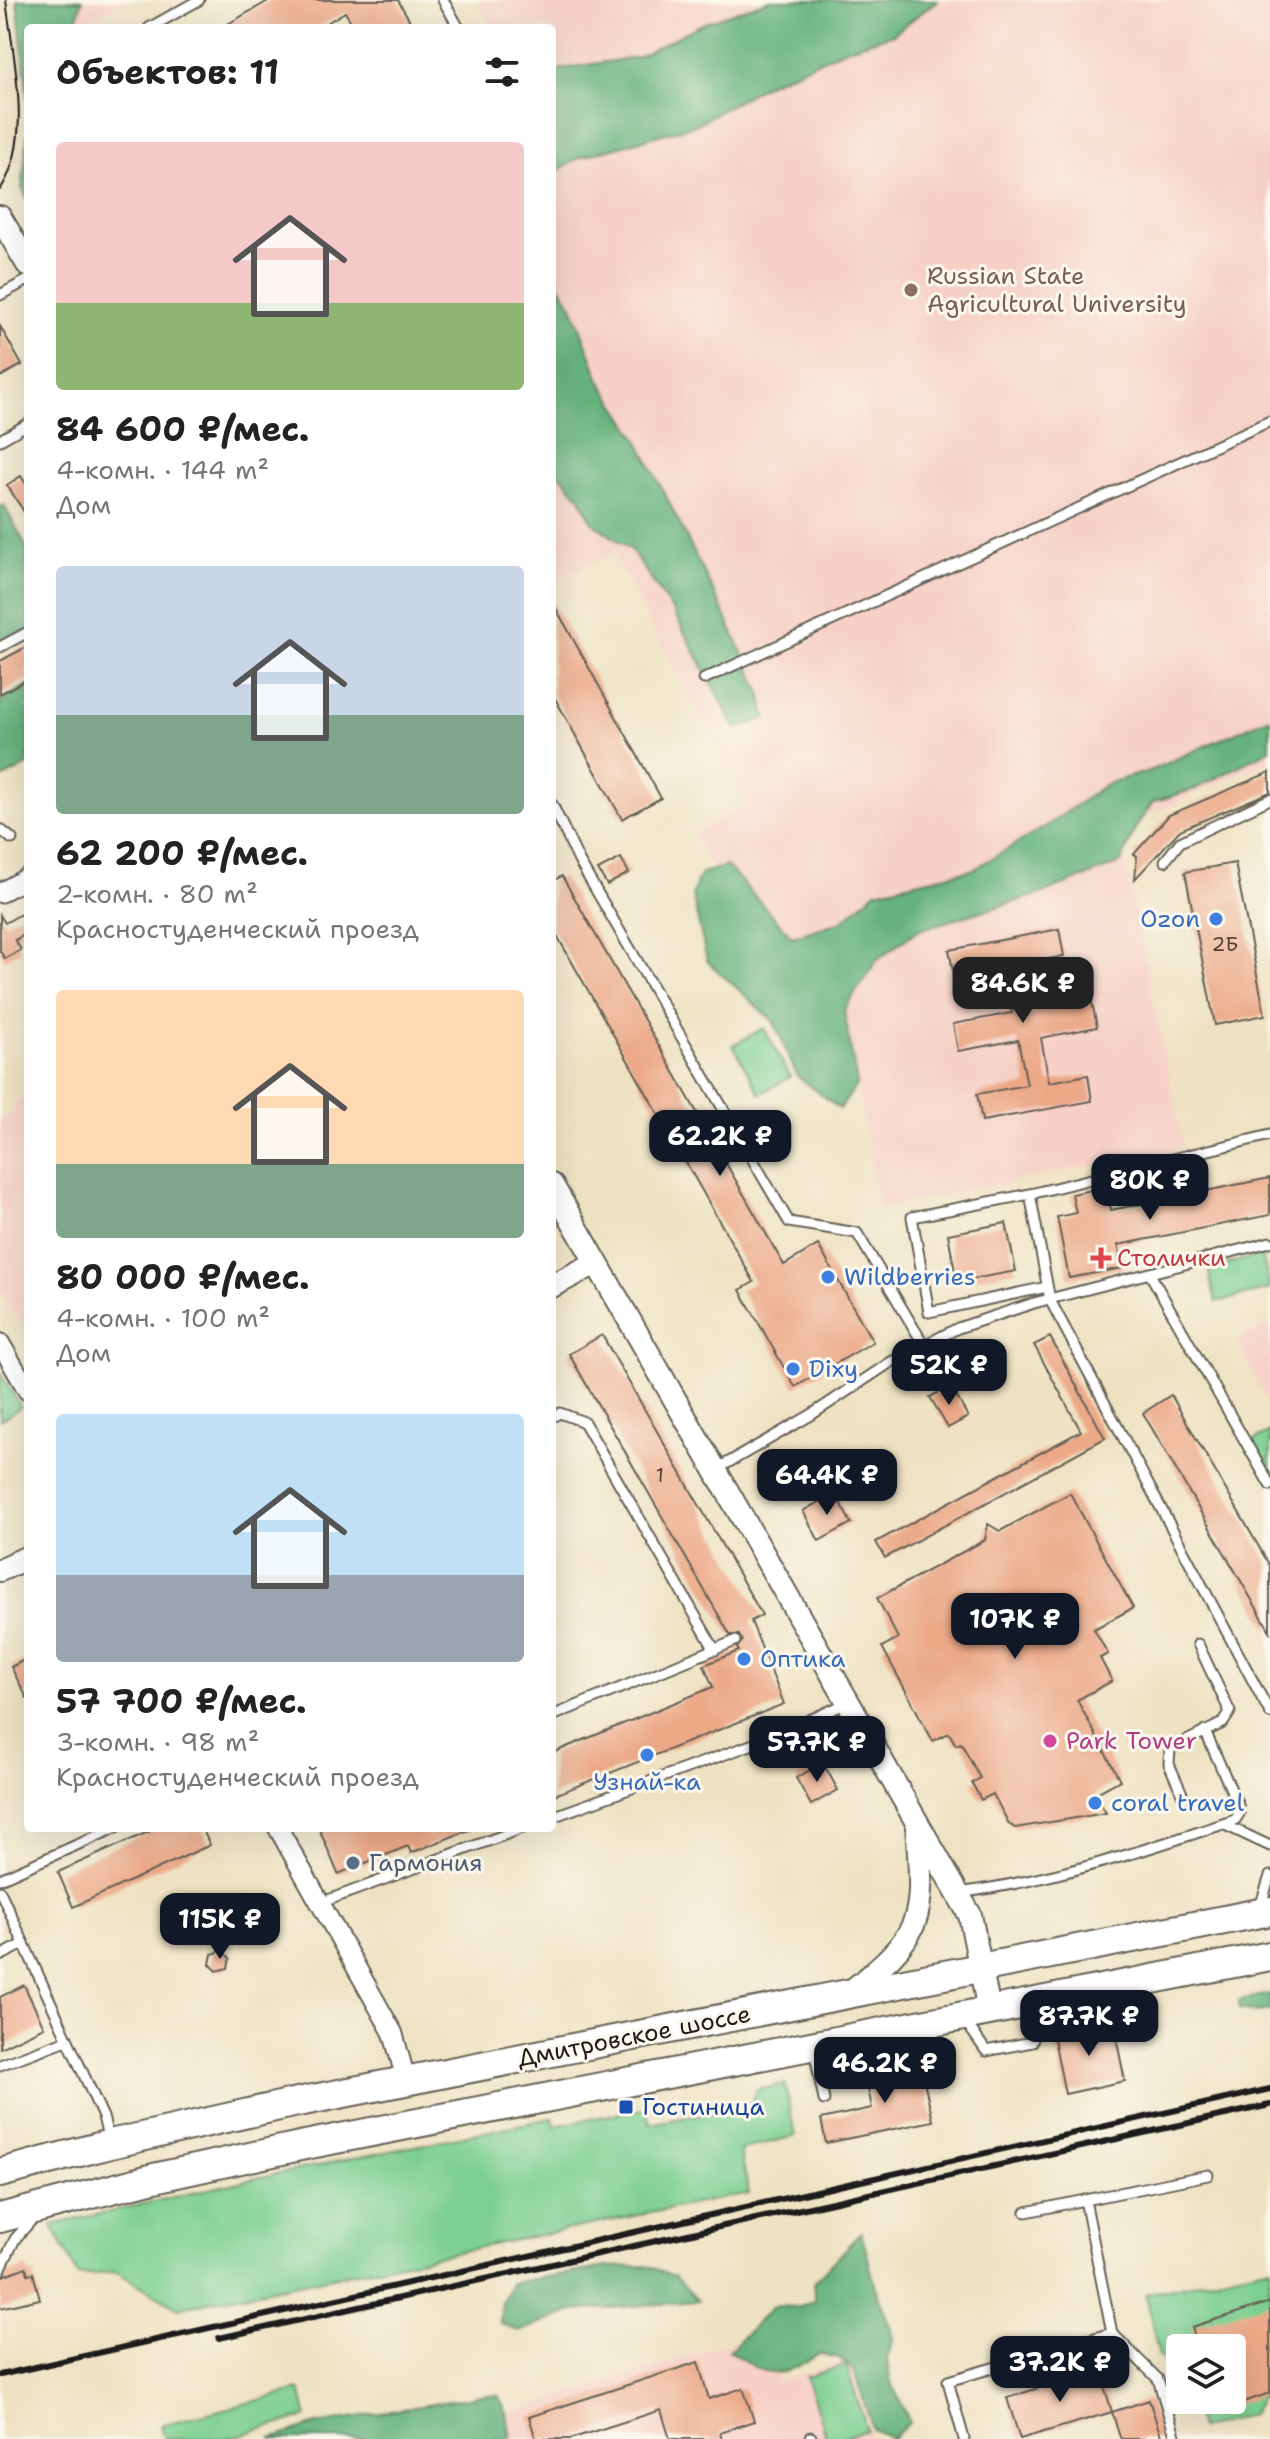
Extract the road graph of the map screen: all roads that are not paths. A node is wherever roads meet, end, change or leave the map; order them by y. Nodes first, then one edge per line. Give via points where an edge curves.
1 (199, 0) edge
2 (443, 0) edge
3 (156, 24) edge
4 (457, 24) edge
5 (0, 217) edge
6 (24, 258) edge
7 (24, 282) edge
8 (0, 295) edge
9 (1270, 421) edge
10 (24, 426) edge
11 (0, 440) edge
12 (24, 634) edge
13 (0, 647) edge
14 (704, 679) dead end
15 (1270, 799) edge
16 (556, 812) edge
17 (0, 829) edge
18 (12, 839) dead end
19 (1165, 861) dead end
20 (24, 879) edge
21 (0, 893) edge
22 (1270, 1135) edge
23 (1119, 1159) dead end
24 (1122, 1173) junction
25 (556, 1192) edge
26 (1030, 1194) junction
27 (1270, 1242) edge
28 (596, 1263) junction
29 (1150, 1274) junction
30 (556, 1284) edge
31 (1047, 1287) junction
32 (1050, 1300) junction
33 (0, 1343) edge
34 (924, 1345) junction
35 (24, 1378) edge
36 (556, 1415) edge
37 (714, 1471) junction
38 (1270, 1485) edge
39 (24, 1559) edge
40 (0, 1570) edge
41 (735, 1641) dead end
42 (1198, 1644) dead end
43 (715, 1650) junction
44 (848, 1702) junction
45 (1270, 1713) edge
46 (556, 1714) edge
47 (1205, 1731) junction
48 (1184, 1798) dead end
49 (556, 1816) edge
50 (917, 1822) junction
51 (1223, 1824) junction
52 (106, 1832) edge
53 (280, 1832) edge
54 (512, 1832) edge
55 (1270, 1846) edge
56 (1270, 1876) edge
57 (0, 1879) edge
58 (0, 1891) edge
59 (958, 1893) junction
60 (320, 1903) junction
61 (1264, 1912) edge
62 (24, 1944) junction
63 (0, 1956) edge
64 (1270, 1956) edge
65 (980, 1966) junction
66 (847, 1995) junction
67 (1045, 1999) junction
68 (976, 2013) junction
69 (67, 2040) junction
70 (813, 2046) junction
71 (0, 2065) edge
72 (406, 2080) junction
73 (824, 2100) dead end
74 (110, 2144) junction
75 (0, 2173) edge
76 (1208, 2175) dead end
77 (1085, 2200) junction
78 (45, 2204) junction
79 (1026, 2212) dead end
80 (0, 2218) edge
81 (0, 2270) edge
82 (1112, 2333) junction
83 (964, 2439) edge
84 (1176, 2439) edge

1 - 3 lane
2 - 4 lane
5 - 6 street
7 - 8 lane
9 - 14 lane
10 - 11 lane
12 - 13 lane
15 - 19 lane via 1180,842
16 - 34 lane via 579,861 789,1222 857,1233
17 - 18 lane
20 - 21 street
22 - 24 lane
23 - 24 lane
24 - 26 lane
25 - 28 street
26 - 31 lane
26 - 31 lane via 912,1217 929,1312
27 - 29 lane
28 - 30 street
28 - 37 street
29 - 32 lane
29 - 38 lane
31 - 32 lane
32 - 34 lane via 980,1320
32 - 45 lane
33 - 35 street
34 - 37 lane
36 - 43 lane via 584,1422
37 - 44 street
39 - 40 street
41 - 43 lane
42 - 47 lane via 1230,1712 1227,1720
43 - 46 lane
44 - 49 lane via 770,1738
44 - 50 street
47 - 48 lane via 1173,1746 1168,1754
47 - 51 lane via 1240,1810 1235,1820
50 - 59 street
50 - 66 street via 921,1905 915,1927 893,1957
51 - 55 lane
51 - 59 lane via 1098,1863
52 - 57 lane
53 - 60 street
54 - 60 lane
56 - 61 lane
58 - 62 lane
59 - 65 street via 970,1915
60 - 72 street via 393,2033
61 - 65 main road, Дмитровское шоссе
62 - 63 lane
62 - 69 lane
64 - 67 main road, Дмитровское шоссе
65 - 66 main road, Дмитровское шоссе
65 - 68 street
66 - 72 main road, Дмитровское шоссе
67 - 68 main road, Дмитровское шоссе
67 - 68 lane via 1032,2042 986,2051
68 - 70 main road, Дмитровское шоссе
69 - 71 lane
69 - 74 lane
70 - 73 lane
70 - 78 main road, Дмитровское шоссе via 300,2146
72 - 74 main road, Дмитровское шоссе
74 - 75 main road, Дмитровское шоссе
76 - 77 lane
77 - 79 lane
77 - 82 lane
78 - 80 main road, Дмитровское шоссе
78 - 81 lane via 15,2239
82 - 83 lane via 948,2381
82 - 84 lane via 1158,2379

